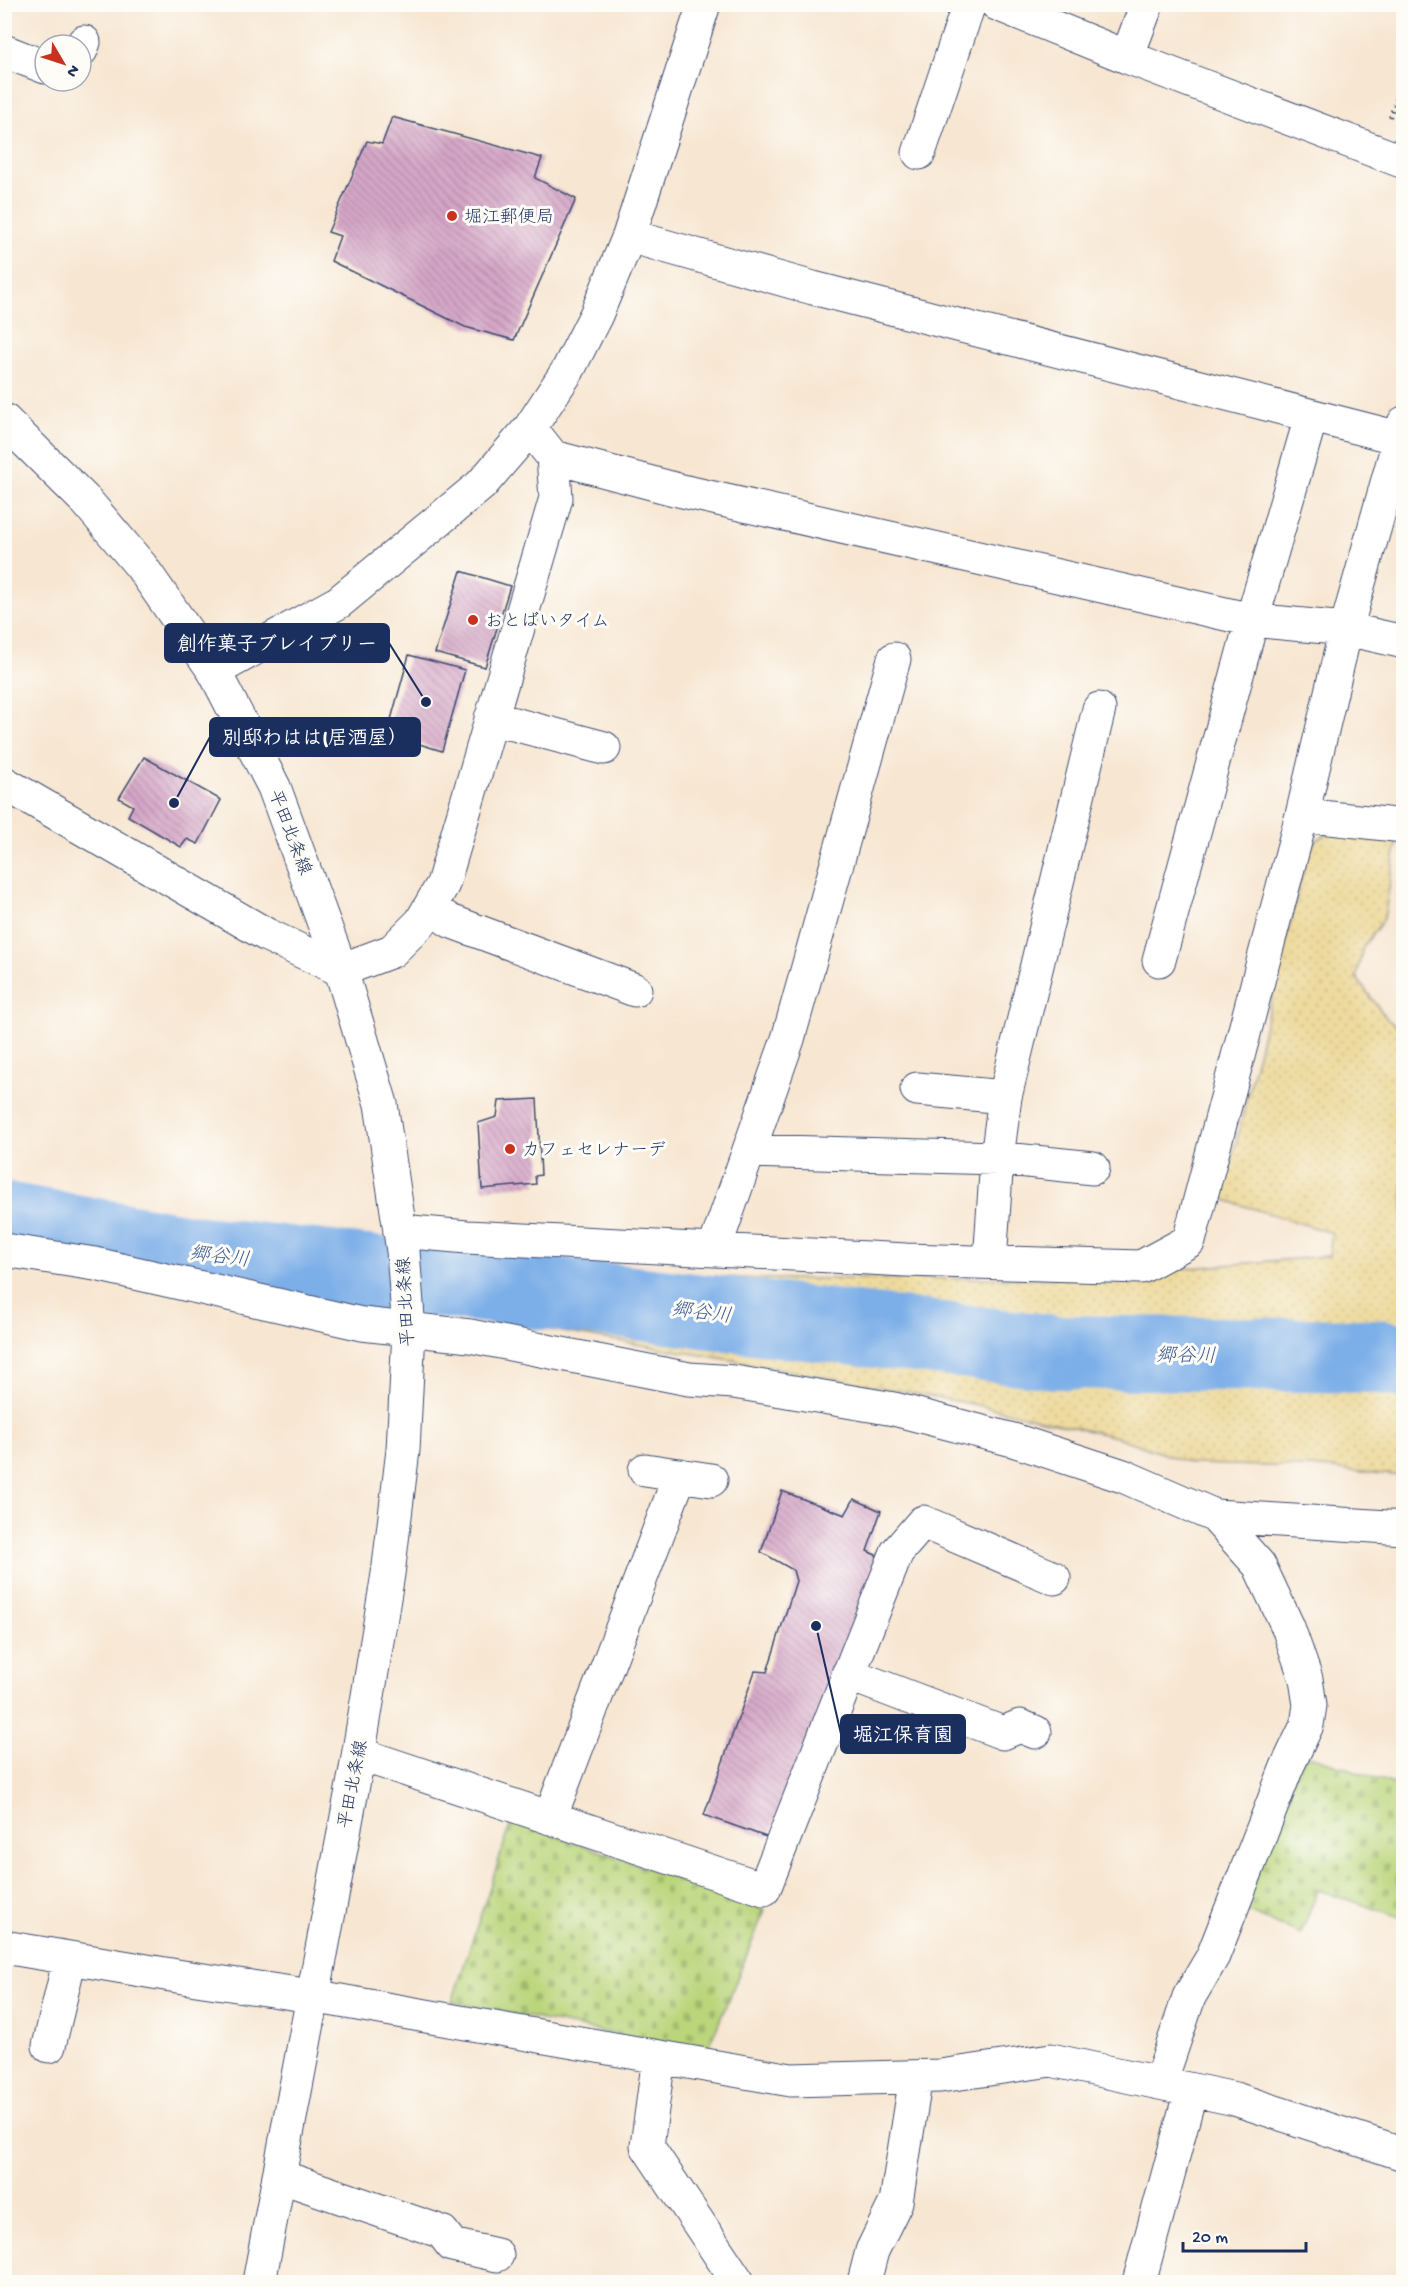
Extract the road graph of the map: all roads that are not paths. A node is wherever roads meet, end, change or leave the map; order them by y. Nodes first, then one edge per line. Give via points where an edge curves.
1 (704, 4) edge
2 (969, 4) edge
3 (998, 4) edge
4 (1147, 4) edge
5 (4, 51) edge
6 (1127, 57) junction
7 (33, 62) edge
8 (919, 153) dead end
9 (1404, 162) edge
10 (629, 236) junction
11 (1311, 417) junction
12 (4, 420) edge
13 (530, 428) junction
14 (1401, 430) edge
15 (553, 457) junction
16 (1252, 620) junction
17 (1346, 629) junction
18 (1404, 642) edge
19 (894, 659) dead end
20 (214, 671) junction
21 (1099, 709) dead end
22 (491, 718) junction
23 (604, 748) dead end
24 (4, 783) edge
25 (1302, 815) junction
26 (1404, 826) edge
27 (430, 907) junction
28 (1159, 960) dead end
29 (341, 970) junction
30 (635, 990) dead end
31 (917, 1089) dead end
32 (1005, 1097) junction
33 (749, 1151) junction
34 (997, 1158) junction
35 (1093, 1168) dead end
36 (401, 1241) junction
37 (4, 1250) edge
38 (714, 1250) junction
39 (990, 1262) junction
40 (408, 1325) junction
41 (645, 1470) dead end
42 (1215, 1516) junction
43 (1404, 1528) edge
44 (1054, 1578) dead end
45 (848, 1674) junction
46 (1035, 1732) dead end
47 (358, 1754) junction
48 (550, 1818) junction
49 (4, 1947) edge
50 (70, 1958) junction
51 (312, 1996) junction
52 (49, 2046) dead end
53 (658, 2057) junction
54 (916, 2076) junction
55 (1175, 2086) junction
56 (1404, 2154) edge
57 (279, 2176) junction
58 (496, 2255) dead end
59 (259, 2283) edge
60 (738, 2283) edge
61 (864, 2283) edge
62 (1139, 2283) edge

1 - 10 street
2 - 8 street
3 - 6 street
4 - 6 street
5 - 7 street
6 - 9 street
10 - 11 street via 813,288
10 - 13 street via 568,370
11 - 14 street
11 - 16 street
12 - 20 street, 平田北条線 via 87,502 141,566
13 - 15 street
13 - 20 street via 481,485 339,602
14 - 17 street
15 - 16 street via 689,492
15 - 22 street via 556,498
16 - 17 street
16 - 28 street
17 - 18 street
17 - 25 street
19 - 33 street via 788,1039
20 - 29 street, 平田北条線 via 274,787
21 - 32 street
22 - 23 street
22 - 27 street via 443,884
24 - 29 street via 267,935
25 - 26 street
25 - 39 street via 1189,1241 1141,1267
27 - 29 street via 392,951
27 - 30 street via 450,921
29 - 36 street, 平田北条線 via 381,1104
31 - 32 street
32 - 34 street
33 - 34 street
33 - 38 street
34 - 35 street
34 - 39 street
36 - 38 street via 467,1237
36 - 40 street, 平田北条線
37 - 40 street via 95,1264 362,1324
38 - 39 street
40 - 42 street via 689,1379 734,1382 894,1409 1013,1440 1123,1476
40 - 47 street, 平田北条線 via 403,1450 388,1574
41 - 48 street via 695,1478
42 - 43 street
42 - 55 street via 1259,1565 1288,1627 1306,1679 1310,1705 1307,1725 1214,1956 1189,1997
44 - 45 street via 923,1522 897,1552
45 - 46 street via 1003,1733 1020,1726
45 - 48 street via 764,1889
47 - 48 street
47 - 51 street, 平田北条線
49 - 50 street
50 - 51 street
50 - 52 street
51 - 53 street
51 - 57 street, 平田北条線
53 - 54 street via 791,2080
53 - 60 street via 647,2146
54 - 55 street via 1051,2060
54 - 61 street via 896,2202 872,2251
55 - 56 street via 1235,2099
55 - 62 street
57 - 58 street via 442,2232 453,2245
57 - 59 street, 平田北条線

